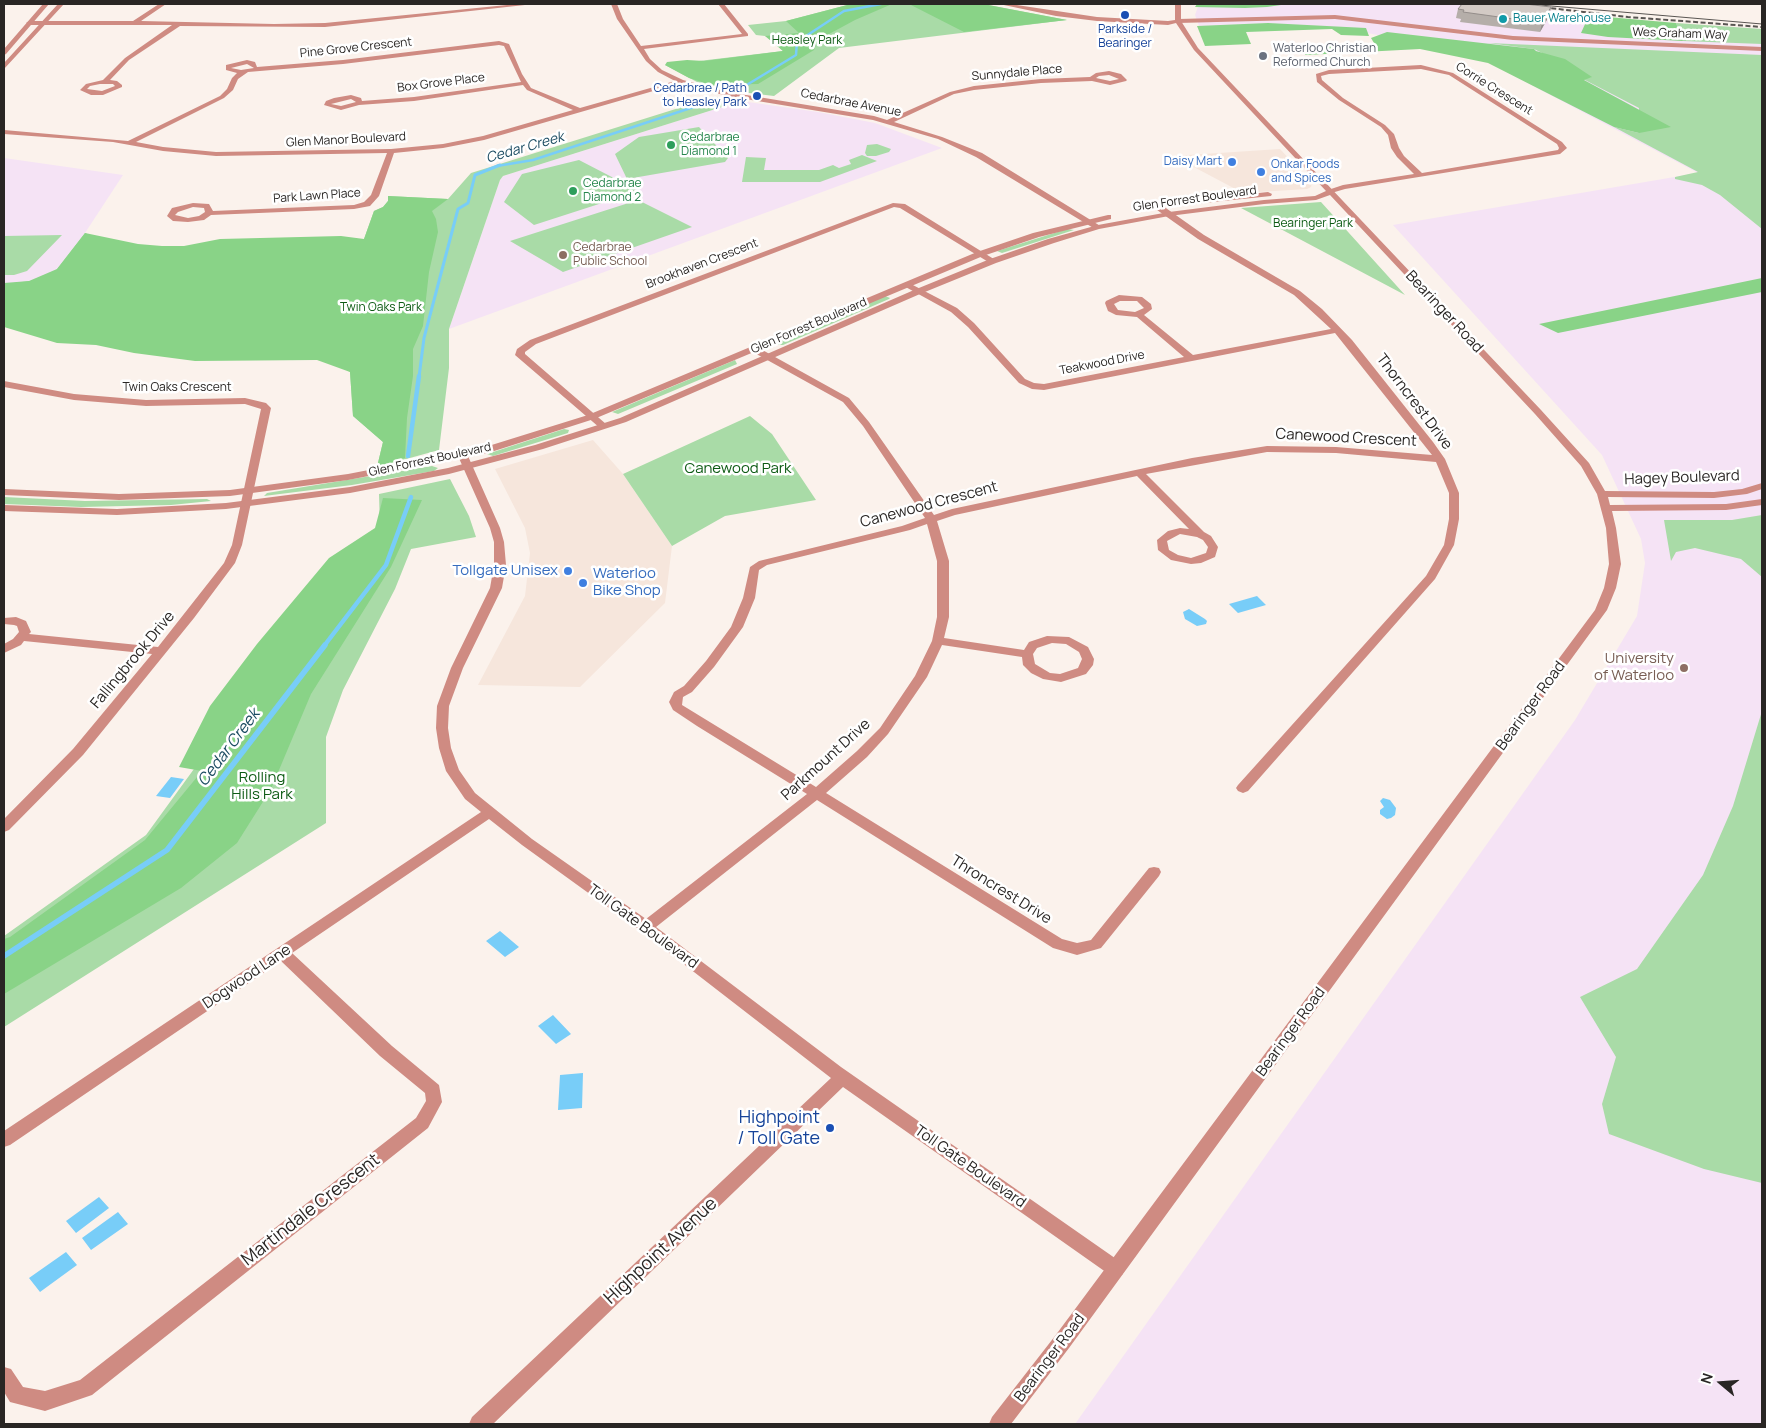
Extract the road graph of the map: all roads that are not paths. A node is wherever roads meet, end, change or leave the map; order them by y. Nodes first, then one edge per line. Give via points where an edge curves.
1 (46, 4) edge
2 (62, 4) edge
3 (163, 4) edge
4 (531, 4) edge
5 (614, 4) edge
6 (721, 4) edge
7 (1002, 4) edge
8 (1022, 4) edge
9 (1178, 4) edge
10 (1178, 22) junction
11 (29, 23) junction
12 (45, 23) junction
13 (134, 23) junction
14 (178, 24) junction
15 (639, 48) junction
16 (1762, 48) edge
17 (4, 52) edge
18 (4, 67) edge
19 (254, 68) junction
20 (241, 72) junction
21 (1093, 79) dead end
22 (681, 81) junction
23 (105, 82) dead end
24 (525, 83) junction
25 (359, 103) dead end
26 (578, 110) junction
27 (890, 121) junction
28 (4, 132) edge
29 (128, 143) junction
30 (391, 151) junction
31 (1420, 175) junction
32 (1331, 192) junction
33 (1185, 203) dead end
34 (1176, 204) dead end
35 (1164, 211) junction
36 (209, 213) dead end
37 (1087, 221) junction
38 (1098, 227) junction
39 (980, 254) junction
40 (993, 261) junction
41 (906, 285) junction
42 (917, 292) junction
43 (1138, 314) dead end
44 (1338, 330) junction
45 (754, 349) junction
46 (768, 357) junction
47 (1190, 358) junction
48 (4, 384) edge
49 (591, 417) junction
50 (603, 426) junction
51 (1440, 459) junction
52 (465, 461) junction
53 (1139, 472) junction
54 (1762, 486) edge
55 (249, 490) junction
56 (4, 492) edge
57 (1602, 494) junction
58 (1762, 502) edge
59 (245, 504) junction
60 (4, 508) edge
61 (1606, 508) junction
62 (932, 518) junction
63 (1200, 534) dead end
64 (4, 621) edge
65 (22, 637) junction
66 (938, 641) junction
67 (4, 649) edge
68 (160, 651) junction
69 (1027, 654) junction
70 (1243, 788) dead end
71 (816, 794) junction
72 (490, 812) junction
73 (4, 827) edge
74 (1154, 872) dead end
75 (646, 927) junction
76 (282, 954) junction
77 (843, 1077) junction
78 (4, 1140) edge
79 (1116, 1270) junction
80 (4, 1376) edge
81 (479, 1424) edge
82 (1000, 1424) edge

1 - 11 street
2 - 12 street
3 - 13 street
4 - 14 street via 351,24
5 - 15 street, Cedarbrae Avenue
6 - 15 street via 746,35
7 - 10 street via 1097,19
8 - 10 street
9 - 10 street
10 - 16 street, Wes Graham Way via 1335,16 1513,38
10 - 32 street, Bearinger Road via 1196,49
11 - 12 street
11 - 17 street
12 - 13 street
12 - 18 street
13 - 14 street
14 - 23 street via 127,60
15 - 22 street, Cedarbrae Avenue via 656,68
19 - 20 street, Pine Grove Crescent
19 - 20 street via 256,65 247,62 228,66 228,69
19 - 24 street, Pine Grove Crescent via 343,62 498,43 507,45
20 - 29 street via 222,97
21 - 27 street, Sunnydale Place via 974,88 952,93
22 - 26 street, Glen Manor Boulevard
22 - 27 street, Cedarbrae Avenue via 727,94
24 - 25 street, Box Grove Place via 414,99
24 - 26 street via 533,92
26 - 30 street, Glen Manor Boulevard via 476,140
27 - 37 street, Cedarbrae Avenue via 962,147
28 - 29 street, Glen Manor Boulevard
29 - 30 street, Glen Manor Boulevard via 187,152 252,155
30 - 36 street, Park Lawn Place via 376,196 367,204
31 - 31 street, Corrie Crescent via 1560,152 1563,148 1560,143 1440,70 1421,67 1318,75 1319,81 1347,104 1383,126 1401,157
31 - 32 street, Corrie Crescent via 1343,186
32 - 33 street, Glen Forrest Boulevard via 1248,195
32 - 35 street, Glen Forrest Boulevard via 1316,198
32 - 57 street, Bearinger Road via 1562,437 1585,465
34 - 35 street, Glen Forrest Boulevard
35 - 37 street, Glen Forrest Boulevard
35 - 38 street, Glen Forrest Boulevard
35 - 44 street, Thorncrest Drive via 1198,235 1297,293
37 - 38 street, Cedarbrae Avenue
37 - 39 street, Glen Forrest Boulevard
38 - 40 street, Glen Forrest Boulevard
39 - 40 street, Brookhaven Crescent
39 - 41 street, Glen Forrest Boulevard
39 - 49 street, Brookhaven Crescent via 902,206 893,205 533,342 520,351 520,355
40 - 42 street, Glen Forrest Boulevard
41 - 42 street, Teakwood Drive
41 - 45 street, Glen Forrest Boulevard
42 - 46 street, Glen Forrest Boulevard
42 - 47 street, Teakwood Drive via 957,313 1022,382 1032,386 1044,387
43 - 47 street
44 - 47 street, Teakwood Drive
44 - 51 street, Thorncrest Drive
45 - 46 street, Parkmount Drive
45 - 49 street, Glen Forrest Boulevard
46 - 50 street, Glen Forrest Boulevard via 624,420
46 - 62 street, Parkmount Drive via 846,400
48 - 55 street, Twin Oaks Crescent via 74,397 146,403 245,401 262,404 266,408
49 - 50 street, Brookhaven Crescent
49 - 52 street, Glen Forrest Boulevard
50 - 52 street, Glen Forrest Boulevard via 539,447
51 - 53 street, Canewood Crescent via 1336,450 1267,449
51 - 70 street, Thorncrest Drive via 1454,493 1454,519 1449,544 1431,577
52 - 55 street, Glen Forrest Boulevard
52 - 59 street, Glen Forrest Boulevard via 350,490
52 - 72 street, Toll Gate Boulevard via 498,539 500,565 496,588 449,688 443,706 442,728 453,771 470,796
53 - 62 street, Canewood Crescent
53 - 63 street
54 - 57 street, Hagey Boulevard via 1714,495
55 - 56 street, Glen Forrest Boulevard via 119,497
55 - 59 street, Fallingbrook Drive
57 - 61 street, Bearinger Road
58 - 61 street, Hagey Boulevard via 1726,507
59 - 60 street, Glen Forrest Boulevard via 117,512
59 - 68 street, Fallingbrook Drive via 237,545 229,563
61 - 79 street, Bearinger Road via 1615,564 1601,610
62 - 66 street, Parkmount Drive via 943,561 943,617
62 - 71 street, Canewood Crescent via 906,528 763,562 754,569 750,598 737,627 710,664 688,689 678,695 675,702 677,707 701,724
64 - 65 street via 22,624 25,632
65 - 67 street
65 - 68 street
66 - 69 street
66 - 71 street, Parkmount Drive via 921,677 884,731
68 - 73 street, Fallingbrook Drive via 67,765
69 - 69 street via 1029,665 1035,670 1061,678 1082,671 1088,659 1078,645 1062,639 1041,641
71 - 74 street, Throncrest Drive via 1058,944 1077,949 1096,944
71 - 75 street, Parkmount Drive
72 - 75 street, Toll Gate Boulevard
72 - 76 street, Dogwood Lane
75 - 77 street, Toll Gate Boulevard
76 - 78 street, Dogwood Lane
76 - 80 street, Martindale Crescent via 386,1052 433,1090 434,1102 422,1123 85,1388 45,1401 17,1395
77 - 79 street, Toll Gate Boulevard
77 - 81 street, Highpoint Avenue
79 - 82 street, Bearinger Road

